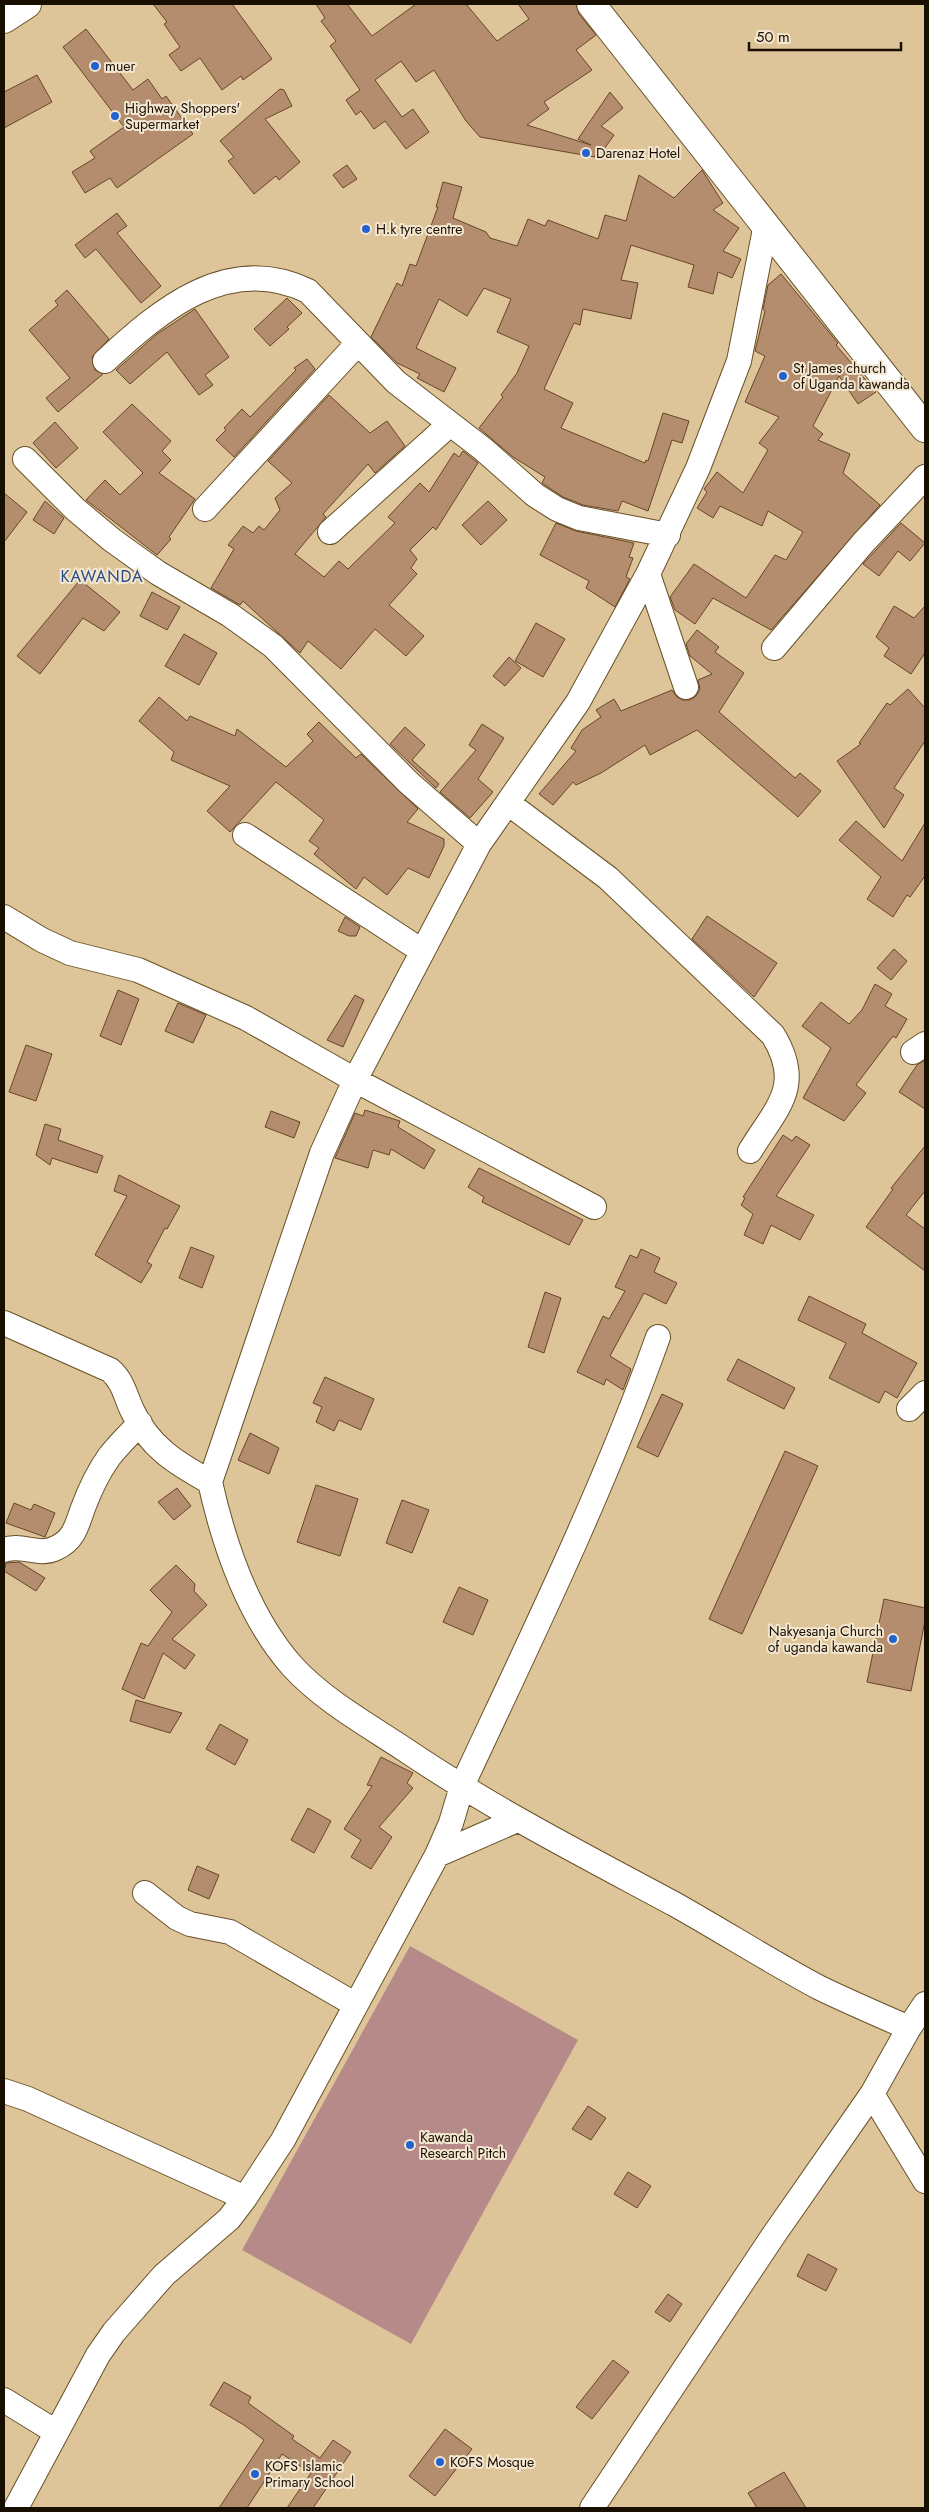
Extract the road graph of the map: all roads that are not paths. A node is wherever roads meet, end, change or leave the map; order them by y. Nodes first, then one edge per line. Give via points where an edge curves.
1 (27, 4) edge
2 (591, 4) edge
3 (4, 19) edge
4 (766, 224) junction
5 (358, 344) junction
6 (104, 361) dead end
7 (450, 424) junction
8 (925, 428) edge
9 (25, 459) dead end
10 (925, 477) edge
11 (205, 509) dead end
12 (330, 532) dead end
13 (668, 535) junction
14 (648, 574) junction
15 (774, 648) dead end
16 (686, 687) dead end
17 (508, 803) junction
18 (245, 835) dead end
19 (479, 844) junction
20 (4, 917) edge
21 (422, 951) junction
22 (355, 1080) junction
23 (750, 1151) dead end
24 (594, 1206) dead end
25 (4, 1323) edge
26 (658, 1337) dead end
27 (925, 1393) edge
28 (908, 1409) dead end
29 (140, 1423) junction
30 (210, 1482) junction
31 (4, 1550) edge
32 (462, 1786) junction
33 (517, 1820) junction
34 (438, 1856) junction
35 (145, 1894) dead end
36 (925, 2004) edge
37 (356, 2005) junction
38 (909, 2028) junction
39 (4, 2091) edge
40 (872, 2094) junction
41 (925, 2181) edge
42 (245, 2198) junction
43 (4, 2400) edge
44 (56, 2432) junction
45 (16, 2508) edge
46 (592, 2508) edge

1 - 3 street
2 - 4 street
4 - 8 street
4 - 13 street via 739,361
5 - 6 street via 308,291 283,282 252,278 222,282 181,300 147,323
5 - 7 street via 396,382
5 - 11 street
7 - 12 street
7 - 13 street via 535,495 557,509 579,518
9 - 19 street via 112,540 158,573 230,615 272,646 408,783
10 - 15 street via 863,543
13 - 14 street
14 - 16 street
14 - 17 street via 578,702
17 - 19 street
17 - 23 street via 608,878 773,1035 782,1051 788,1080 785,1094
18 - 21 street
19 - 21 street
20 - 22 street via 70,953 138,970 246,1018
21 - 22 street
22 - 24 street
22 - 30 street via 322,1153
25 - 29 street via 110,1370 118,1377
26 - 32 street via 637,1397 581,1530
27 - 28 street
29 - 30 street via 155,1445 171,1460
29 - 31 street via 108,1458 69,1540 55,1549 41,1552 16,1548
30 - 32 street via 217,1512 243,1582 265,1627 292,1665 318,1691
32 - 33 street
32 - 34 street
33 - 34 street
33 - 38 street via 821,1988
34 - 37 street
35 - 37 street via 177,1918 230,1932
36 - 38 street
37 - 42 street via 283,2140
38 - 40 street
39 - 42 street
40 - 41 street
40 - 46 street
42 - 44 street via 228,2219 164,2274 114,2332
43 - 44 street
44 - 45 street

